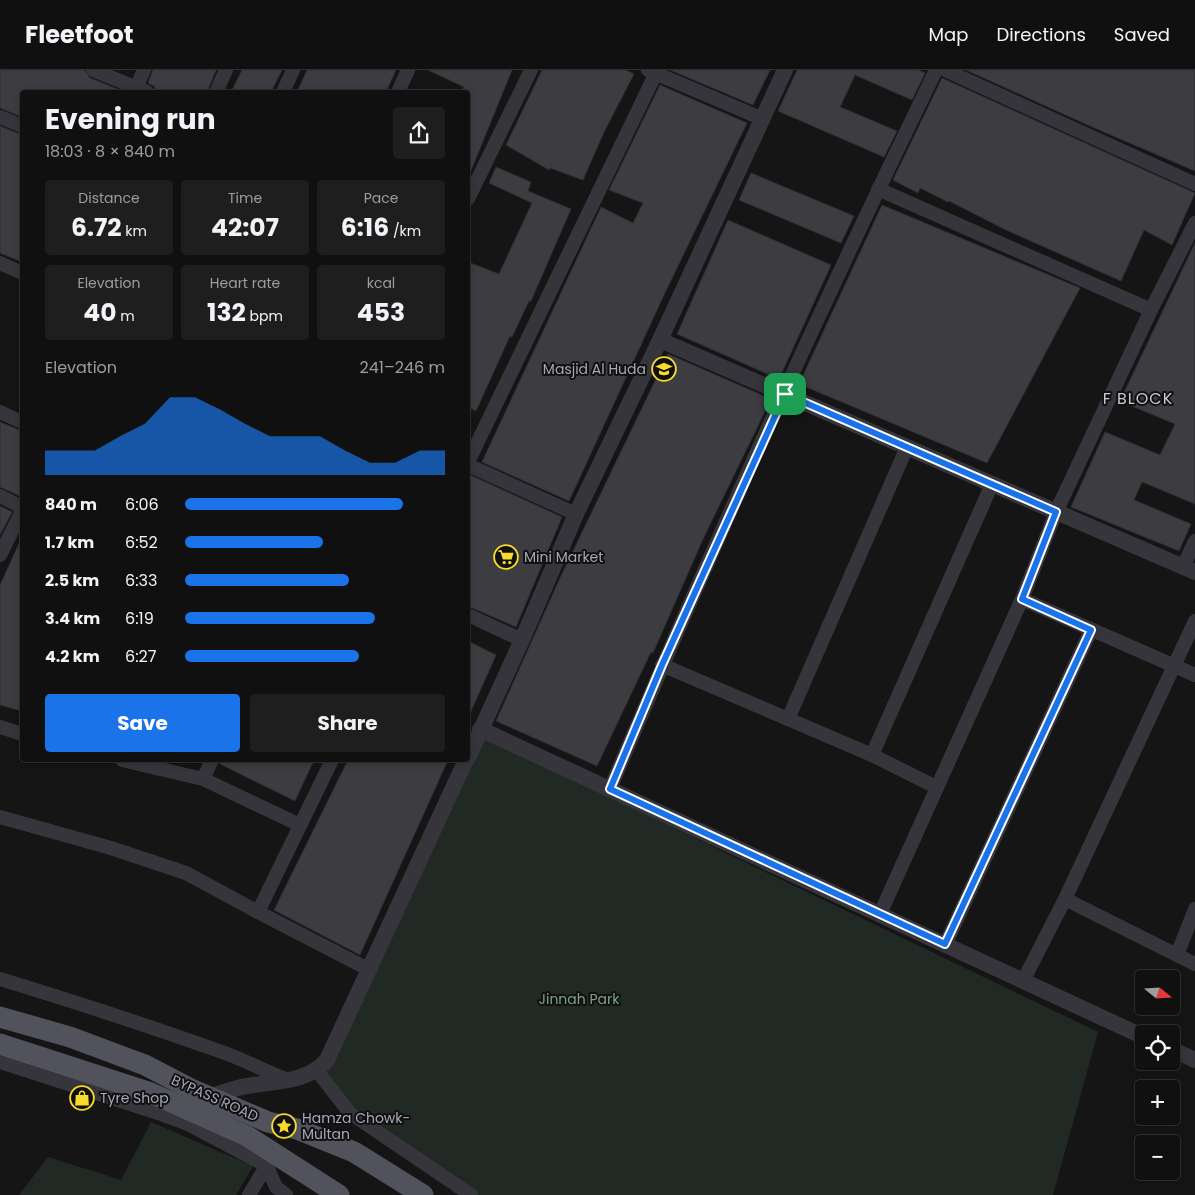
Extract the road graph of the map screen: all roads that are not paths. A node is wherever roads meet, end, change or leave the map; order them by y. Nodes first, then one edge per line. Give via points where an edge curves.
1 (93, 70) edge
2 (144, 70) edge
3 (226, 70) edge
4 (293, 70) edge
5 (408, 70) edge
6 (531, 70) edge
7 (785, 70) edge
8 (936, 70) edge
9 (945, 70) edge
10 (652, 72) edge
11 (142, 90) edge
12 (217, 90) edge
13 (284, 90) edge
14 (399, 90) edge
15 (0, 117) edge
16 (763, 119) junction
17 (20, 125) edge
18 (1195, 184) edge
19 (878, 189) junction
20 (470, 195) edge
21 (1195, 223) edge
22 (0, 263) edge
23 (20, 272) edge
24 (1151, 310) junction
25 (660, 340) junction
26 (785, 394) junction
27 (0, 412) edge
28 (20, 421) edge
29 (907, 447) junction
30 (470, 458) edge
31 (470, 466) edge
32 (992, 484) junction
33 (0, 496) edge
34 (20, 506) edge
35 (1056, 512) junction
36 (576, 514) junction
37 (20, 515) edge
38 (1195, 540) edge
39 (0, 555) edge
40 (1189, 570) edge
41 (1022, 599) junction
42 (470, 616) edge
43 (1195, 622) edge
44 (1091, 630) junction
45 (522, 640) junction
46 (662, 665) junction
47 (1174, 665) junction
48 (1195, 675) edge
49 (788, 718) junction
50 (0, 727) edge
51 (480, 729) junction
52 (20, 733) edge
53 (470, 752) edge
54 (872, 755) junction
55 (131, 762) edge
56 (211, 762) edge
57 (331, 762) edge
58 (466, 762) edge
59 (203, 779) junction
60 (936, 786) junction
61 (610, 789) junction
62 (0, 817) edge
63 (300, 825) junction
64 (1065, 899) junction
65 (1195, 909) edge
66 (258, 912) junction
67 (880, 914) junction
68 (945, 944) junction
69 (1177, 955) junction
70 (1195, 964) edge
71 (370, 970) junction
72 (0, 980) edge
73 (1023, 981) junction
74 (0, 1017) edge
75 (1135, 1033) edge
76 (0, 1044) edge
77 (1180, 1053) edge
78 (1195, 1060) edge
79 (0, 1062) edge
80 (317, 1071) junction
81 (290, 1080) junction
82 (209, 1096) junction
83 (298, 1129) junction
84 (273, 1159) junction
85 (249, 1195) edge
86 (286, 1195) edge
87 (339, 1195) edge
88 (423, 1195) edge
89 (471, 1195) edge

1 - 11 street
2 - 11 street
3 - 12 street
4 - 13 street
5 - 14 street
6 - 20 street
7 - 16 street
8 - 19 street
9 - 18 street
10 - 16 street
10 - 30 street
15 - 17 street
16 - 25 street
19 - 24 street
19 - 26 street
21 - 24 street
22 - 23 street
24 - 35 street
25 - 26 street
25 - 36 street
26 - 29 street
26 - 46 street
27 - 28 street
29 - 32 street
29 - 49 street
31 - 36 street
32 - 35 street
32 - 54 street
33 - 34 street
35 - 40 street
35 - 41 street
36 - 45 street
37 - 39 street
38 - 40 street
41 - 44 street
41 - 60 street
42 - 45 street
43 - 47 street
44 - 47 street
44 - 68 street
45 - 51 street
46 - 49 street
46 - 61 street
47 - 48 street
47 - 64 street
49 - 54 street
50 - 52 street
51 - 53 street
51 - 61 street
54 - 60 street
55 - 59 street
56 - 59 street
57 - 63 street
58 - 71 street
59 - 63 street
60 - 67 street
61 - 67 street
62 - 66 street via 186,873
63 - 66 street
64 - 69 street
64 - 73 street
65 - 69 street
66 - 71 street
67 - 68 street
68 - 73 street
69 - 70 street
71 - 80 street via 327,1060
72 - 81 street via 119,1016 226,1053
73 - 75 street
74 - 82 main road, BYPASS ROAD via 70,1037 144,1065
76 - 84 main road via 151,1093 247,1136
77 - 78 street
79 - 84 street via 155,1112
80 - 81 street
80 - 89 street via 350,1114
81 - 82 street via 246,1086
82 - 83 main road, BYPASS ROAD via 268,1122
83 - 84 main road
83 - 88 main road, BYPASS ROAD via 354,1152
84 - 85 street
84 - 86 street via 276,1187
84 - 87 main road

